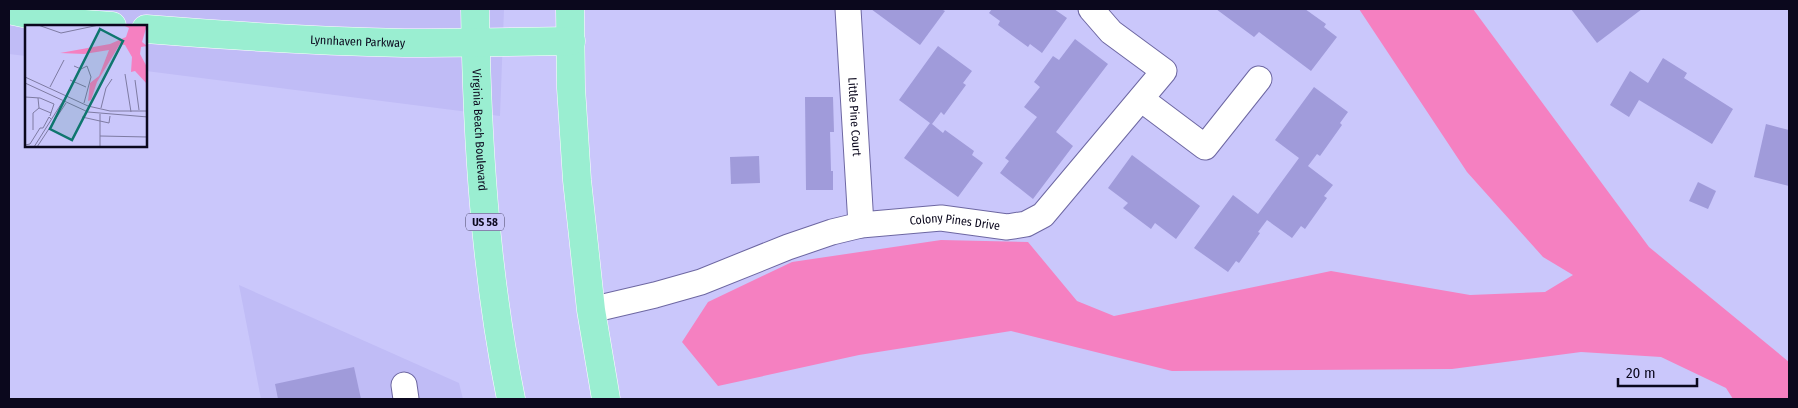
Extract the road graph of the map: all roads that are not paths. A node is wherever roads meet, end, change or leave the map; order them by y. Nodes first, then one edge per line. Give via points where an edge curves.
1 (474, 9) edge
2 (570, 9) edge
3 (848, 9) edge
4 (1091, 9) edge
5 (9, 10) edge
6 (98, 25) edge
7 (148, 29) edge
8 (571, 41) junction
9 (475, 42) junction
10 (1259, 79) dead end
11 (1141, 99) junction
12 (861, 225) junction
13 (590, 310) junction
14 (511, 399) edge
15 (606, 399) edge

1 - 9 main road, Virginia Beach Boulevard / US 58
2 - 8 main road
3 - 12 street, Little Pine Court
4 - 11 street, Colony Pines Drive via 1111,32 1164,71
5 - 6 main road via 70,23
7 - 9 main road, Lynnhaven Parkway via 352,41
8 - 9 main road, Lynnhaven Parkway
8 - 13 main road via 570,88
9 - 14 main road, Virginia Beach Boulevard / US 58 via 481,179 502,356
10 - 11 street via 1205,147
11 - 12 street, Colony Pines Drive via 1043,215 1026,224 1007,228 941,218
12 - 13 street, Colony Pines Drive via 788,246 700,282
13 - 15 main road

